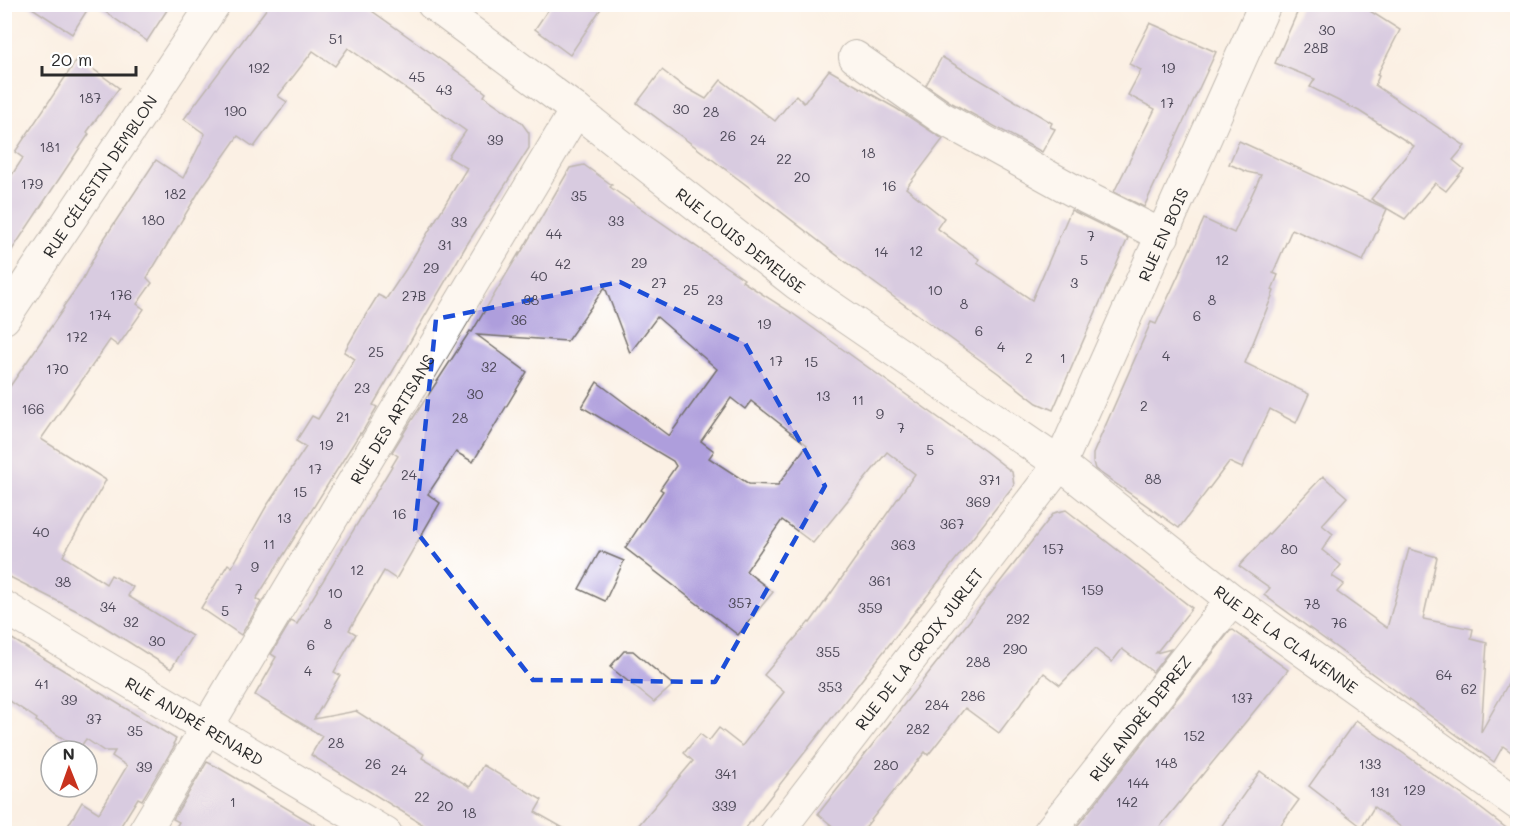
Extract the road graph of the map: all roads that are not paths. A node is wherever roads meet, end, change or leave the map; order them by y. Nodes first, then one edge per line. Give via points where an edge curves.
1 (214, 4) edge
2 (433, 4) edge
3 (1265, 4) edge
4 (855, 57) dead end
5 (576, 110) junction
6 (1163, 236) junction
7 (4, 318) edge
8 (1060, 464) junction
9 (1232, 600) junction
10 (4, 607) edge
11 (208, 727) junction
12 (1518, 804) edge
13 (144, 834) edge
14 (386, 834) edge
15 (776, 834) edge
16 (1048, 834) edge

1 - 7 street, RUE CÉLESTIN DEMBLON
2 - 5 street, RUE LOUIS DEMEUSE
3 - 6 street, RUE EN BOIS
4 - 6 street via 942,118
5 - 8 street, RUE LOUIS DEMEUSE via 796,283
5 - 11 street, RUE DES ARTISANS
6 - 8 street, RUE EN BOIS
8 - 9 street, RUE DE LA CLAWENNE
8 - 15 street, RUE DE LA CROIX JURLET
9 - 12 street, RUE DE LA CLAWENNE
9 - 16 street, RUE ANDRÉ DEPREZ
10 - 11 street, RUE ANDRÉ RENARD
11 - 13 street, RUE DES ARTISANS
11 - 14 street, RUE ANDRÉ RENARD

